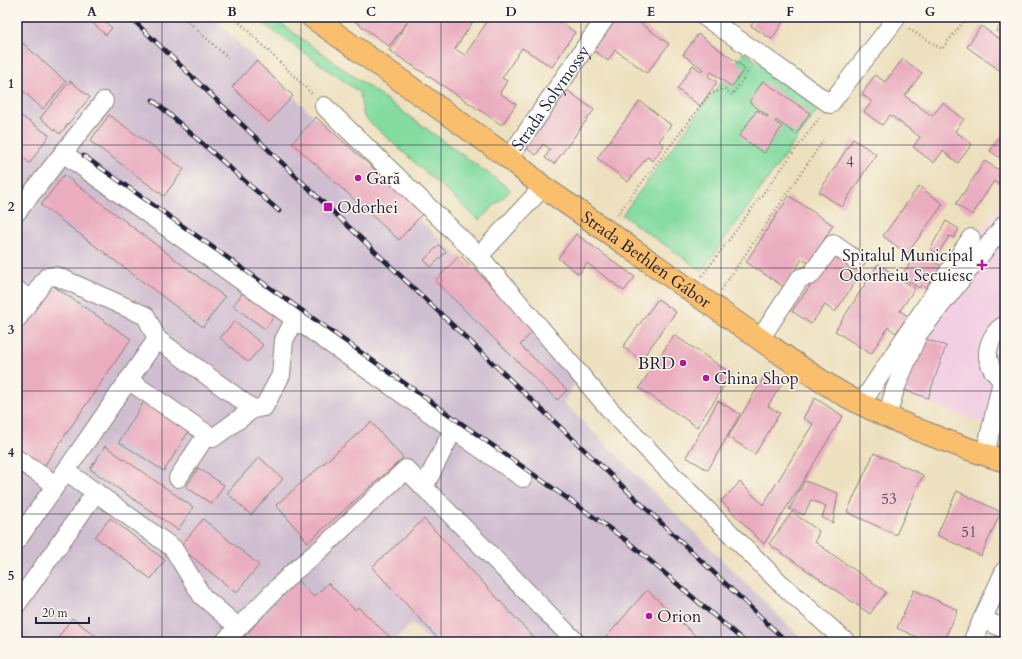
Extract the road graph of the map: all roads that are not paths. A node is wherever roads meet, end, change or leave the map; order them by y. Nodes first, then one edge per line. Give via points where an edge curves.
1 (312, 17) edge
2 (606, 17) edge
3 (715, 20) edge
4 (895, 20) road end
5 (104, 102) dead end
6 (324, 106) road end
7 (64, 153) junction
8 (509, 158) junction
9 (543, 187) junction
10 (17, 212) edge
11 (1005, 224) edge
12 (971, 238) dead end
13 (479, 256) junction
14 (856, 260) dead end
15 (24, 295) edge
16 (17, 319) edge
17 (295, 319) junction
18 (1005, 325) edge
19 (157, 339) junction
20 (760, 339) junction
21 (128, 380) junction
22 (1004, 382) edge
23 (861, 404) junction
24 (253, 409) junction
25 (887, 417) junction
26 (453, 430) junction
27 (207, 434) junction
28 (984, 454) junction
29 (17, 459) edge
30 (1005, 461) edge
31 (61, 478) junction
32 (178, 478) dead end
33 (523, 478) dead end
34 (424, 487) junction
35 (96, 492) junction
36 (17, 540) edge
37 (1005, 570) edge
38 (17, 604) edge
39 (982, 619) junction
40 (238, 628) junction
41 (1005, 629) edge
42 (224, 642) edge
43 (576, 642) edge
44 (846, 642) edge
45 (972, 642) edge

1 - 8 main road, Strada Bethlen Gábor
2 - 8 street, Strada Solymossy
3 - 4 street via 830,104
5 - 7 street
6 - 13 street
7 - 10 street
7 - 17 street
8 - 9 main road, Strada Bethlen Gábor
9 - 13 street
9 - 20 main road, Strada Bethlen Gábor
11 - 25 street via 918,334 895,389
12 - 23 street
13 - 44 street via 611,411 778,582
14 - 20 street via 834,244 810,275 800,278
15 - 16 street
15 - 19 street via 48,277 56,276 146,316
17 - 24 street via 284,340 281,374 264,407
17 - 26 street
18 - 22 street via 996,332 990,343 988,356 993,370
19 - 21 street
19 - 24 street
20 - 23 main road, Strada Bethlen Gábor via 813,376
21 - 27 street
21 - 31 street
22 - 28 street
23 - 25 main road, Strada Bethlen Gábor
24 - 27 street via 213,438
25 - 28 main road, Strada Bethlen Gábor
26 - 33 street
26 - 34 street
27 - 32 street
28 - 30 main road, Strada Bethlen Gábor
29 - 31 street
31 - 35 street
31 - 36 street
34 - 40 street via 406,469 291,574
34 - 43 street
35 - 38 street
35 - 40 street via 174,548 202,596
37 - 39 street
39 - 41 street
39 - 45 street
40 - 42 street

